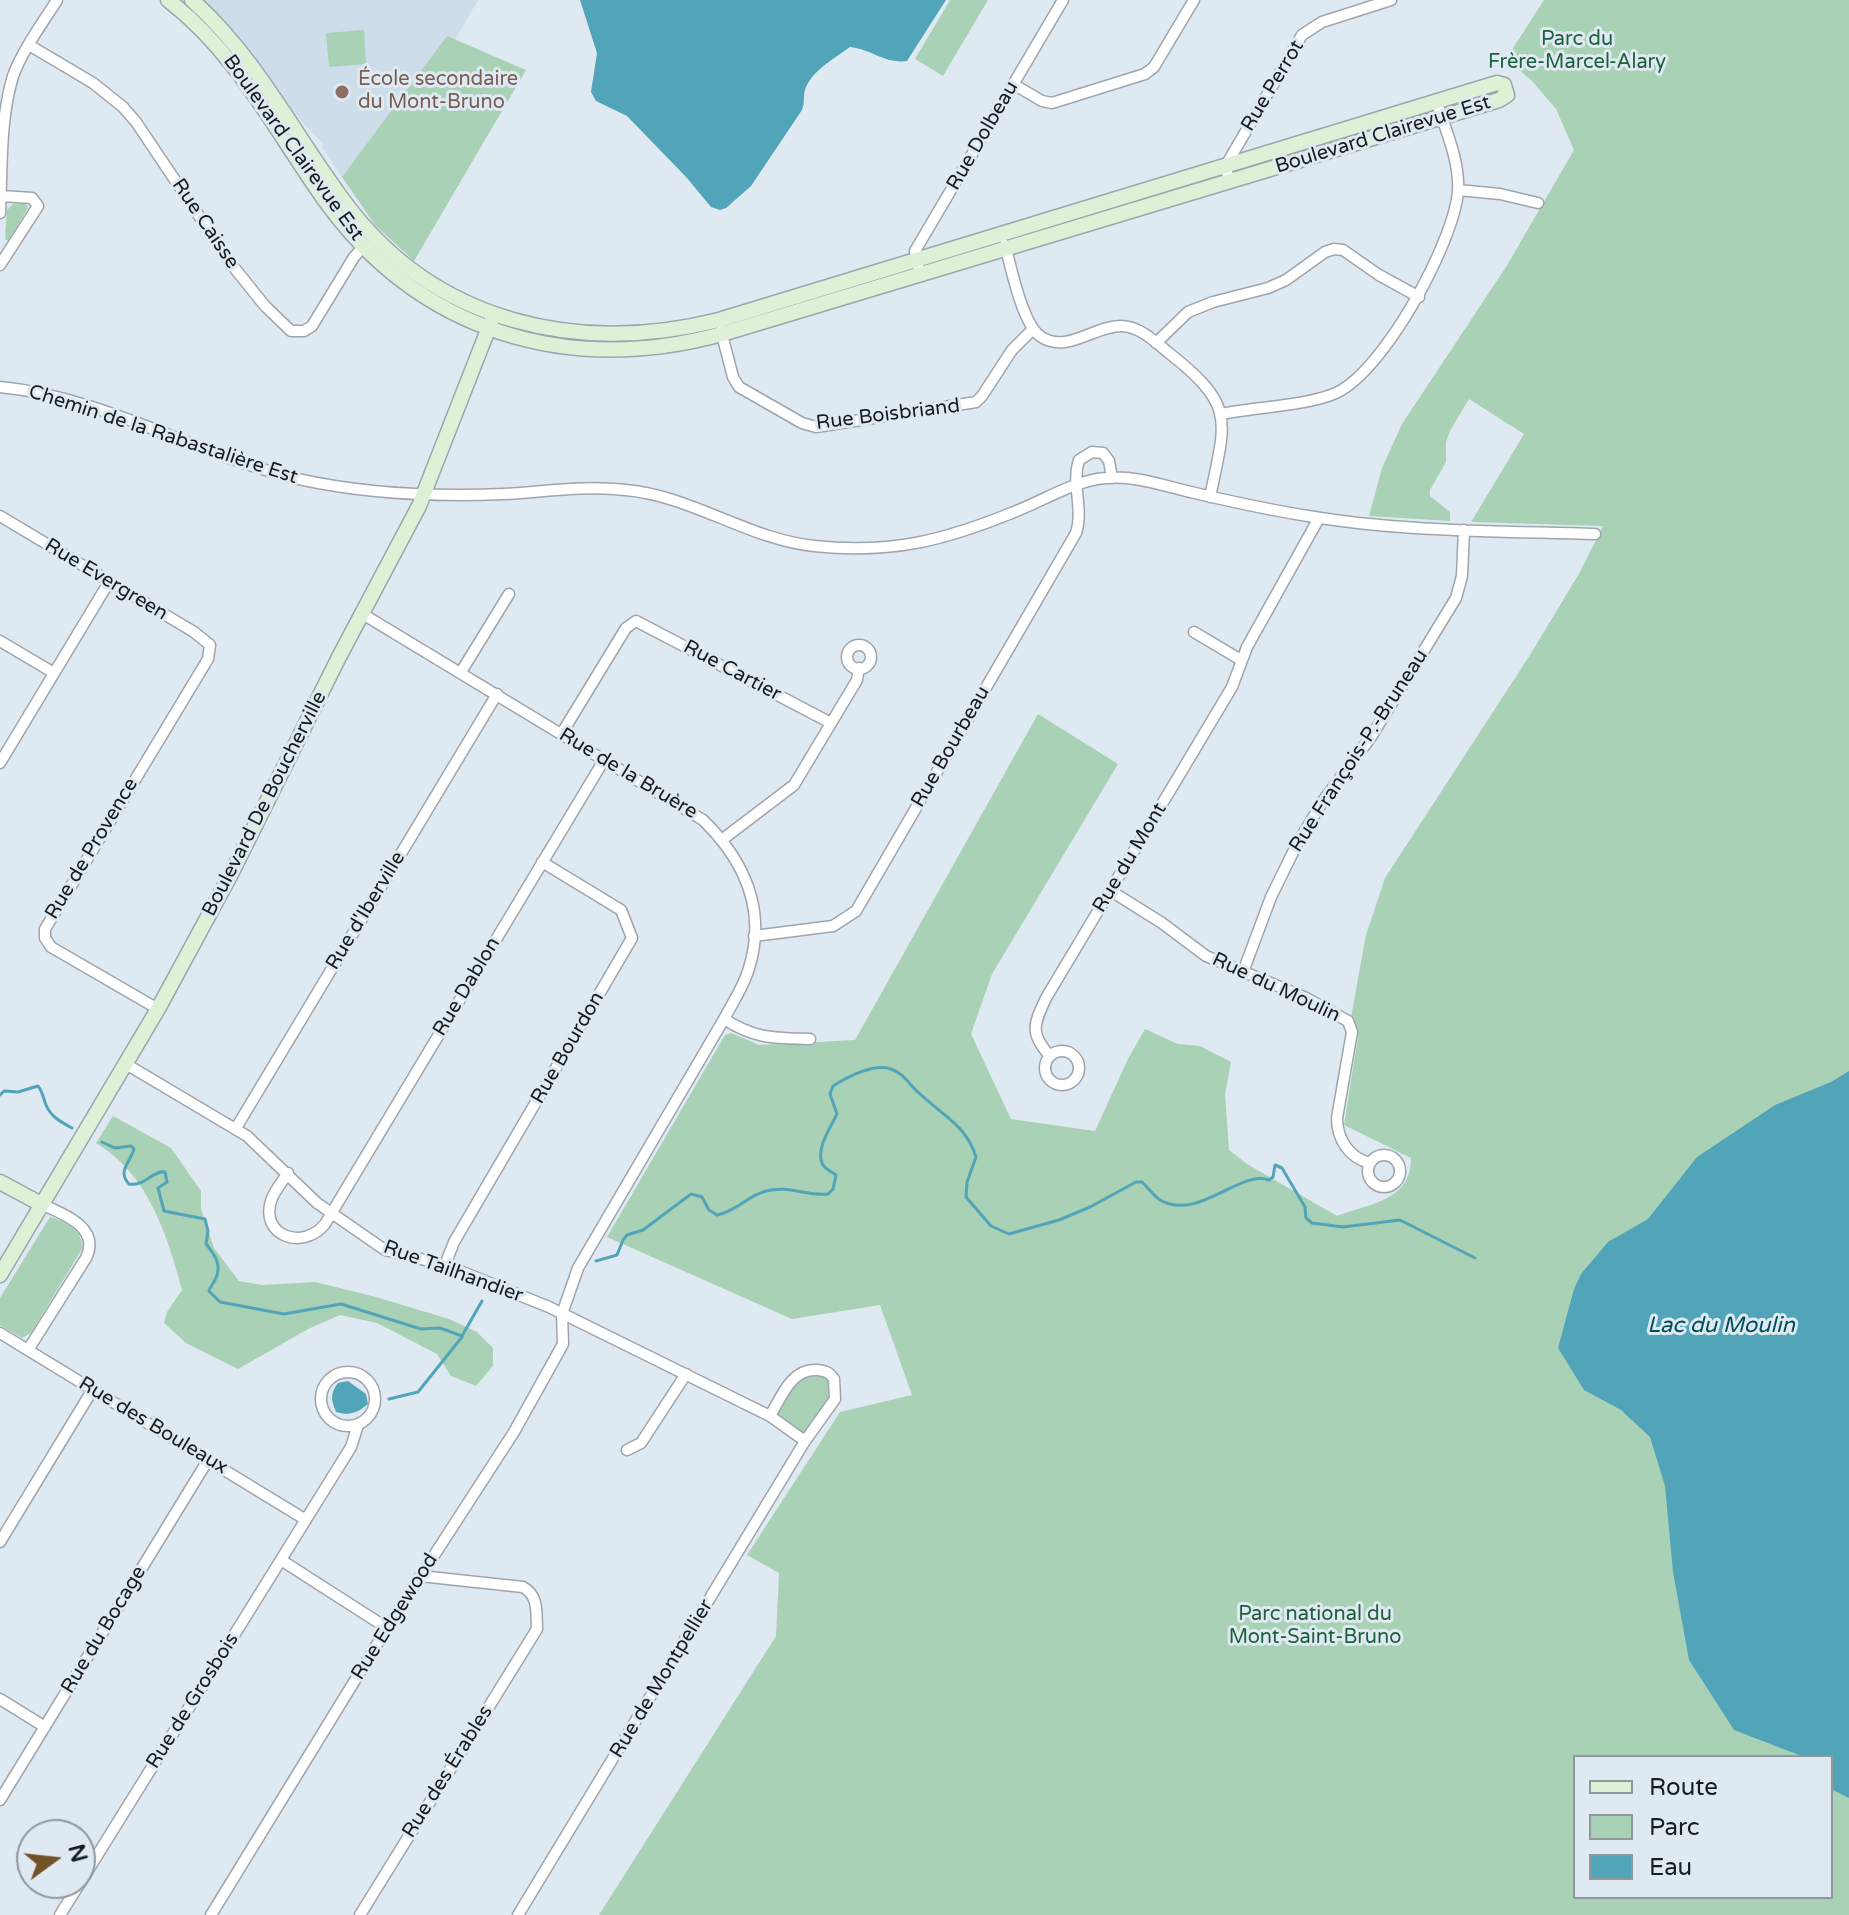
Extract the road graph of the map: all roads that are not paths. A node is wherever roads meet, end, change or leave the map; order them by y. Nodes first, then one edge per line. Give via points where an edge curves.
1 (57, 0) edge
2 (168, 0) edge
3 (192, 0) edge
4 (1063, 0) edge
5 (1194, 0) edge
6 (1385, 1) edge
7 (29, 45) junction
8 (1013, 84) junction
9 (1439, 110) joint
10 (1228, 174) junction
11 (1458, 190) junction
12 (1, 196) edge
13 (1538, 203) dead end
14 (0, 213) edge
15 (1003, 242) junction
16 (364, 246) junction
17 (0, 265) edge
18 (918, 267) junction
19 (1419, 297) junction
20 (491, 321) junction
21 (720, 327) junction
22 (1033, 329) junction
23 (1156, 343) junction
24 (0, 387) edge
25 (1221, 414) junction
26 (1112, 478) junction
27 (1076, 486) junction
28 (423, 496) junction
29 (1210, 497) junction
30 (0, 516) edge
31 (1319, 518) junction
32 (1464, 530) junction
33 (1595, 534) dead end
34 (109, 582) junction
35 (509, 594) dead end
36 (361, 613) junction
37 (1194, 632) dead end
38 (0, 641) edge
39 (210, 645) joint
40 (1241, 660) junction
41 (859, 668) dead end
42 (461, 672) junction
43 (54, 673) junction
44 (497, 694) junction
45 (831, 723) junction
46 (562, 733) junction
47 (604, 760) junction
48 (0, 763) edge
49 (723, 839) junction
50 (542, 862) junction
51 (1111, 891) junction
52 (754, 936) junction
53 (1243, 972) junction
54 (158, 1009) junction
55 (724, 1019) junction
56 (810, 1039) dead end
57 (1050, 1056) dead end
58 (126, 1064) junction
59 (236, 1128) junction
60 (1370, 1163) dead end
61 (288, 1173) junction
62 (0, 1182) edge
63 (41, 1204) junction
64 (331, 1214) junction
65 (445, 1265) junction
66 (0, 1275) edge
67 (562, 1314) junction
68 (0, 1333) edge
69 (28, 1350) junction
70 (686, 1374) junction
71 (93, 1389) junction
72 (770, 1416) junction
73 (358, 1425) junction
74 (805, 1441) junction
75 (627, 1450) dead end
76 (208, 1460) junction
77 (306, 1520) junction
78 (0, 1542) edge
79 (281, 1560) junction
80 (420, 1576) junction
81 (387, 1628) junction
82 (0, 1699) edge
83 (45, 1727) junction
84 (0, 1800) edge
85 (96, 1857) edge
86 (211, 1915) edge
87 (360, 1915) edge
88 (518, 1915) edge

1 - 7 street
2 - 16 street, Boulevard Clairevue Est via 229,59 325,201
3 - 20 street, Boulevard Clairevue Est via 240,49 369,231 431,283
4 - 8 street, Rue Dolbeau
5 - 8 street via 1145,74 1050,103
6 - 10 street, Rue Perrot via 1322,22 1302,35
7 - 12 street via 5,108
7 - 16 street, Rue Caisse via 101,89 130,115 244,281 288,329 304,331 315,324
8 - 18 street, Rue Dolbeau via 915,251
9 - 10 street, Boulevard Clairevue Est
9 - 11 street
10 - 15 street, Boulevard Clairevue Est
11 - 13 street
11 - 19 street
12 - 14 street
12 - 17 street via 32,198 38,206
15 - 18 street, Boulevard Clairevue Est
15 - 22 street
16 - 20 street, Boulevard Clairevue Est via 426,296
18 - 21 street, Boulevard Clairevue Est
19 - 23 street via 1334,249 1268,288 1188,312
19 - 25 street via 1364,371 1342,390
20 - 21 street, Boulevard Clairevue Est via 609,335
20 - 28 street, Boulevard De Boucherville
21 - 22 street, Rue Boisbriand via 739,387 816,427 976,402
22 - 23 street via 1060,343 1124,326
23 - 25 street via 1202,381
24 - 28 street, Chemin de la Rabastalière Est via 74,402 292,477
25 - 29 street
26 - 27 street, Chemin de la Rabastalière Est
26 - 27 street via 1107,456 1092,452 1079,460
26 - 29 street, Chemin de la Rabastalière Est
27 - 28 street, Chemin de la Rabastalière Est via 926,542 875,550 778,541 681,503 624,489
27 - 52 street, Rue Bourbeau via 1080,519 1074,537 856,911 833,926
28 - 36 street, Boulevard De Boucherville
29 - 31 street, Chemin de la Rabastalière Est
30 - 34 street, Rue Evergreen
31 - 32 street, Chemin de la Rabastalière Est
31 - 40 street, Rue du Mont
32 - 33 street, Chemin de la Rabastalière Est
32 - 53 street, Rue François-P.-Bruneau via 1456,598 1371,737 1297,844
34 - 39 street, Rue Evergreen
34 - 43 street
35 - 42 street
36 - 42 street, Rue de la Bruère
36 - 54 street, Boulevard De Boucherville
37 - 40 street
38 - 43 street
39 - 54 street, Rue de Provence via 208,659 45,929 51,947
40 - 51 street, Rue du Mont via 1232,687
41 - 45 street
42 - 44 street, Rue de la Bruère
43 - 48 street
44 - 46 street, Rue de la Bruère
44 - 59 street, Rue d'Iberville
45 - 46 street, Rue Cartier via 633,622
45 - 49 street via 790,789
46 - 47 street, Rue de la Bruère
47 - 49 street, Rue de la Bruère via 703,820
47 - 50 street, Rue Dablon
49 - 52 street, Rue de la Bruère via 748,886
50 - 64 street, Rue Dablon
50 - 65 street, Rue Bourdon via 621,910 632,938
51 - 53 street, Rue du Moulin via 1198,951
51 - 57 street, Rue du Mont via 1039,1013 1036,1036
52 - 55 street, Rue de la Bruère via 749,968
53 - 60 street, Rue du Moulin via 1304,997 1350,1024 1338,1131 1357,1160
54 - 58 street, Boulevard De Boucherville
55 - 56 street via 763,1038
55 - 67 street, Rue de la Bruère via 578,1268
58 - 59 street, Rue Tailhandier
58 - 63 street, Boulevard De Boucherville
59 - 61 street, Rue Tailhandier
61 - 64 street, Rue Tailhandier
61 - 64 street, Rue Dablon via 270,1206 270,1218 279,1231 293,1239 309,1237
62 - 63 street
63 - 66 street, Boulevard De Boucherville
63 - 69 street via 83,1228 90,1247
64 - 65 street, Rue Tailhandier via 385,1250
65 - 67 street, Rue Tailhandier
67 - 70 street, Rue Tailhandier
67 - 80 street, Rue Edgewood via 563,1344 514,1432
68 - 69 street, Rue des Bouleaux
69 - 71 street, Rue des Bouleaux
70 - 72 street, Rue Tailhandier
70 - 75 street via 641,1443
71 - 76 street, Rue des Bouleaux
71 - 78 street
72 - 74 street, Rue Tailhandier
72 - 74 street, Rue de Montpellier via 800,1373 829,1373 835,1399
73 - 73 street via 372,1412 375,1394 357,1373 339,1373 322,1391 322,1408 340,1426
73 - 77 street, Rue de Grosbois via 351,1447
74 - 88 street, Rue de Montpellier
76 - 77 street, Rue des Bouleaux
76 - 83 street, Rue du Bocage
77 - 79 street, Rue de Grosbois
79 - 81 street
79 - 85 street, Rue de Grosbois
80 - 81 street, Rue Edgewood
80 - 87 street, Rue des Érables via 523,1587 536,1601 537,1629
81 - 86 street, Rue Edgewood
82 - 83 street
83 - 84 street, Rue du Bocage

